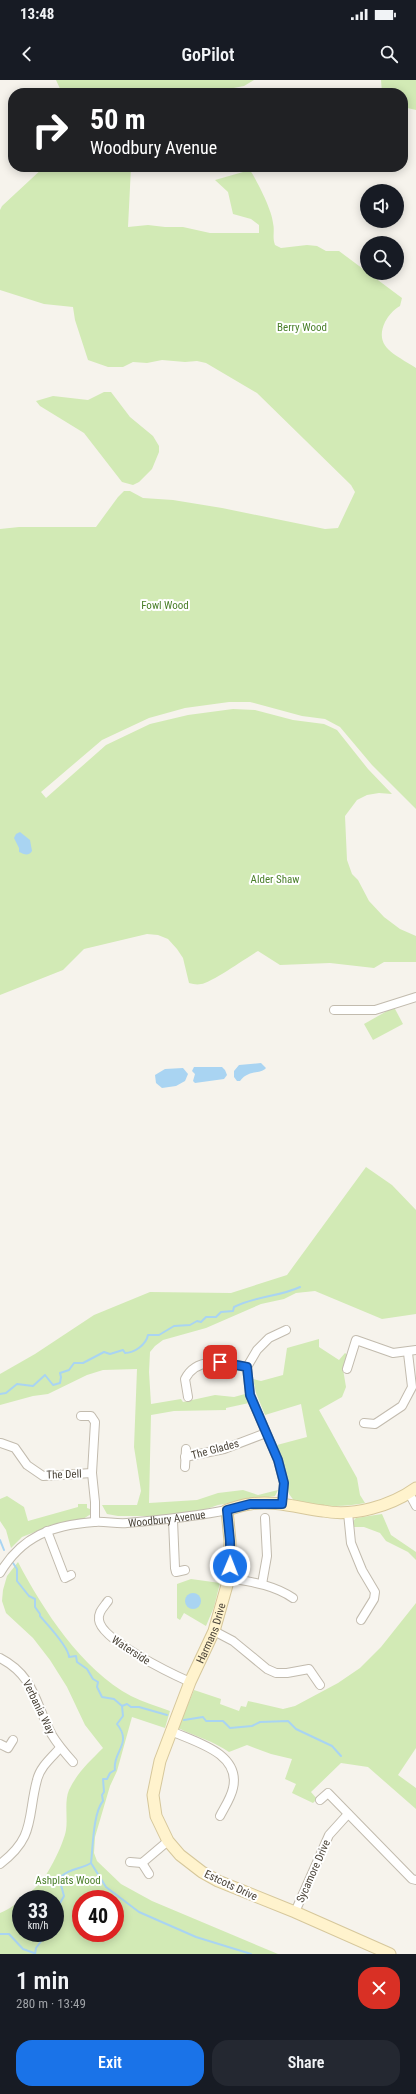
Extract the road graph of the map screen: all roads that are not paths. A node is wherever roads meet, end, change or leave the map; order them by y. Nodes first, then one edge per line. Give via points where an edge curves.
1 (416, 997) edge
2 (334, 1010) dead end
3 (286, 1330) dead end
4 (412, 1352) edge
5 (247, 1367) junction
6 (347, 1369) dead end
7 (188, 1398) dead end
8 (81, 1416) dead end
9 (364, 1423) dead end
10 (266, 1433) junction
11 (0, 1443) edge
12 (185, 1467) dead end
13 (92, 1473) junction
14 (413, 1491) edge
15 (282, 1504) junction
16 (416, 1506) edge
17 (227, 1510) junction
18 (348, 1513) junction
19 (265, 1518) dead end
20 (173, 1520) junction
21 (95, 1522) junction
22 (47, 1531) junction
23 (185, 1570) dead end
24 (0, 1573) edge
25 (72, 1575) dead end
26 (229, 1578) junction
27 (262, 1584) junction
28 (293, 1598) dead end
29 (108, 1601) dead end
30 (361, 1620) dead end
31 (214, 1631) junction
32 (0, 1658) edge
33 (190, 1682) junction
34 (320, 1685) dead end
35 (171, 1731) junction
36 (13, 1740) dead end
37 (0, 1744) edge
38 (60, 1748) junction
39 (73, 1762) dead end
40 (320, 1800) dead end
41 (348, 1814) junction
42 (220, 1816) dead end
43 (168, 1841) junction
44 (130, 1862) dead end
45 (142, 1863) junction
46 (0, 1864) edge
47 (149, 1874) dead end
48 (416, 1880) edge
49 (294, 1912) junction
50 (390, 1954) edge

1 - 2 street via 375,1010
3 - 5 street via 269,1338 257,1350
4 - 6 street via 393,1353 356,1340
4 - 9 street via 412,1387 402,1406 375,1424
5 - 7 street via 207,1362 192,1368 184,1379
5 - 10 street via 250,1395
8 - 13 street, The Dell via 91,1416 95,1422
10 - 12 street, The Glades via 224,1449 186,1453
10 - 15 street via 278,1460 284,1483
11 - 13 street, The Dell via 15,1448 27,1466 42,1476
13 - 21 street, The Dell
14 - 16 street
14 - 18 street, Woodbury Avenue via 378,1506
15 - 17 street, Woodbury Avenue via 250,1504
15 - 18 street, Woodbury Avenue via 325,1512
17 - 20 street, Woodbury Avenue
17 - 26 street, Harmans Drive via 230,1541
18 - 30 street via 351,1543 375,1592 374,1599
19 - 27 street via 267,1556
20 - 21 street, Woodbury Avenue
20 - 23 street via 175,1568 176,1572
21 - 22 street, Woodbury Avenue
22 - 24 street, Woodbury Avenue via 34,1537 15,1552
22 - 25 street via 65,1578
26 - 27 street
26 - 31 street, Harmans Drive
27 - 28 street via 283,1591
29 - 33 street, Waterside via 99,1613 99,1622 107,1634 147,1661
31 - 33 street, Harmans Drive
31 - 34 street via 233,1641 267,1669 287,1673 309,1669
32 - 38 street, Verbania Way via 18,1669 30,1684 51,1734
33 - 35 street, Estcots Drive
35 - 42 street via 218,1753 229,1763 234,1778 233,1789
35 - 43 street, Estcots Drive via 160,1761 153,1795 156,1816
36 - 37 street via 8,1748
38 - 39 street, Verbania Way
38 - 46 street via 44,1765 37,1779 32,1813 24,1837 11,1855
40 - 41 street via 328,1793
41 - 48 street via 412,1879
41 - 49 street, Sycamore Drive via 329,1835
43 - 45 street
43 - 49 street, Estcots Drive via 180,1855 202,1872
44 - 45 street
45 - 47 street
49 - 50 street, Estcots Drive

